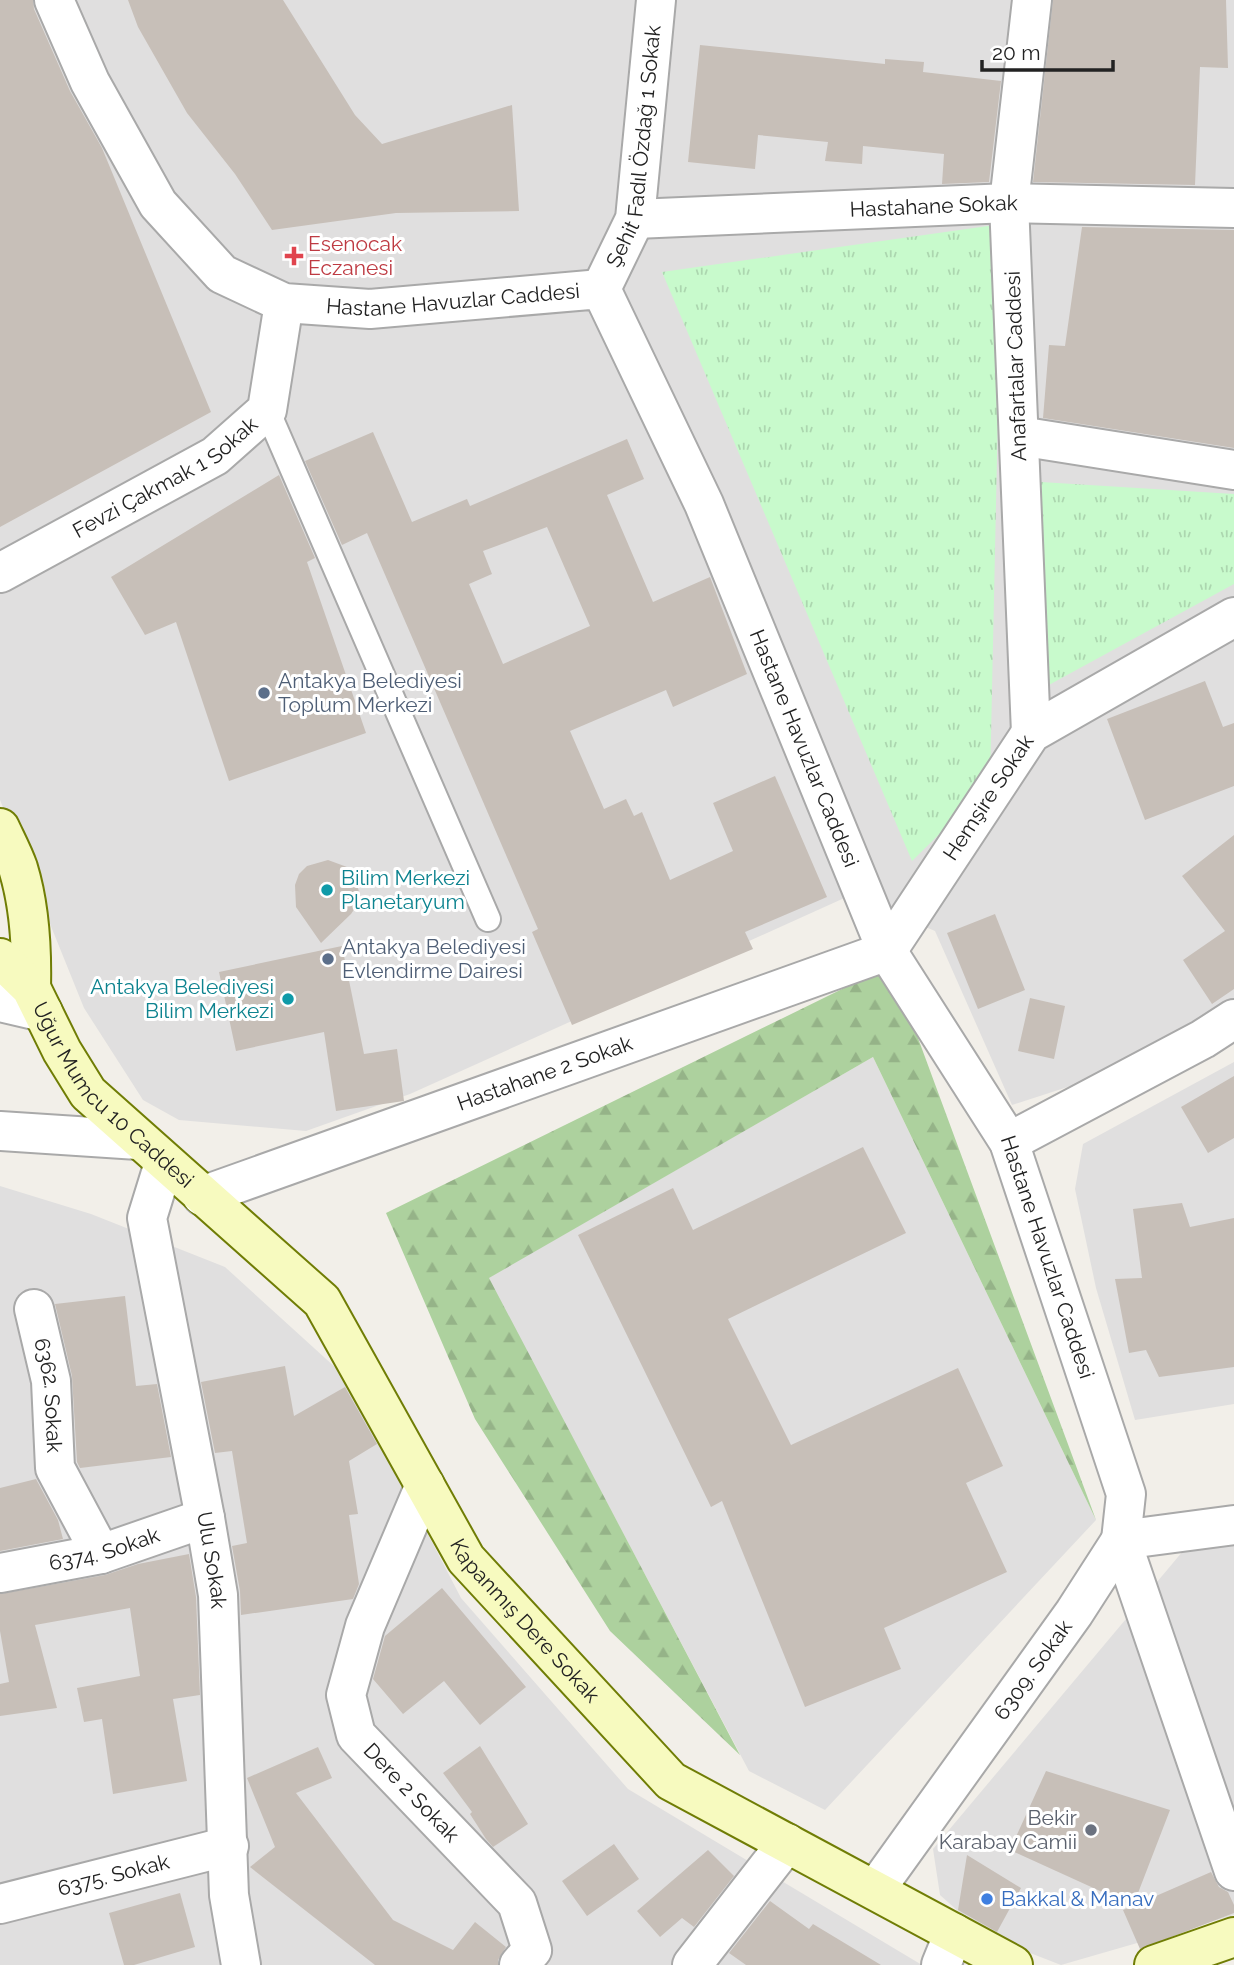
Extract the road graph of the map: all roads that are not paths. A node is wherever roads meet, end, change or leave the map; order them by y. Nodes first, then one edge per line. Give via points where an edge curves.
1 (54, 0) edge
2 (656, 0) edge
3 (1032, 0) edge
4 (1009, 203) junction
5 (1234, 208) edge
6 (635, 219) junction
7 (601, 289) junction
8 (284, 303) junction
9 (267, 410) junction
10 (1019, 436) junction
11 (1234, 470) edge
12 (0, 573) edge
13 (1234, 617) edge
14 (1031, 733) junction
15 (0, 828) edge
16 (488, 919) dead end
17 (887, 951) junction
18 (0, 958) edge
19 (25, 1001) edge
20 (1234, 1019) edge
21 (0, 1131) edge
22 (1009, 1142) junction
23 (151, 1151) junction
24 (202, 1196) junction
25 (34, 1310) dead end
26 (425, 1485) junction
27 (205, 1518) junction
28 (1233, 1531) edge
29 (1121, 1540) junction
30 (101, 1554) junction
31 (0, 1573) edge
32 (787, 1843) junction
33 (229, 1846) junction
34 (1234, 1871) edge
35 (875, 1891) junction
36 (0, 1904) edge
37 (1234, 1937) edge
38 (948, 1949) edge
39 (242, 1965) edge
40 (519, 1965) edge
41 (692, 1965) edge
42 (1013, 1965) edge
43 (1154, 1965) edge

1 - 8 street, Hastane Havuzlar Caddesi via 90,82 158,204 222,274
2 - 6 street, Şehit Fadıl Özdağ 1 Sokak
3 - 4 street, Anafartalar Caddesi
4 - 5 street, Hastahane Sokak
4 - 6 street, Hastahane Sokak
4 - 10 street, Anafartalar Caddesi
6 - 7 street, Şehit Fadıl Özdağ 1 Sokak
7 - 8 street, Hastane Havuzlar Caddesi via 370,309
7 - 17 street, Hastane Havuzlar Caddesi via 704,504
8 - 9 street, Fevzi Çakmak 1 Sokak
9 - 12 street, Fevzi Çakmak 1 Sokak via 215,456
9 - 16 lane
10 - 11 street
10 - 14 street, Anafartalar Caddesi
13 - 14 street, Hemşire Sokak
14 - 17 street, Hemşire Sokak
15 - 19 street, Uğur Mumcu 10 Caddesi via 18,867 28,913 32,952
17 - 22 street, Hastane Havuzlar Caddesi
17 - 24 street, Hastahane 2 Sokak
18 - 19 street, Uğur Mumcu 10 Caddesi
19 - 23 street, Uğur Mumcu 10 Caddesi via 88,1093
20 - 22 street
21 - 23 street
22 - 29 street, Hastane Havuzlar Caddesi via 1126,1494
23 - 24 street, Uğur Mumcu 10 Caddesi
23 - 27 street, Ulu Sokak via 147,1218
24 - 26 street, Kapanmış Dere Sokak via 322,1301
25 - 30 street, 6362. Sokak via 51,1381 55,1468
26 - 32 street, Kapanmış Dere Sokak via 466,1559 671,1781
26 - 40 street, Dere 2 Sokak via 365,1626 346,1695 356,1735 517,1903 532,1950
27 - 30 street, 6374. Sokak
27 - 33 street, Ulu Sokak via 218,1595
28 - 29 street
29 - 34 street, Hastane Havuzlar Caddesi
29 - 35 street, 6309. Sokak via 1074,1614
30 - 31 street, 6374. Sokak
32 - 35 street, Kapanmış Dere Sokak
32 - 41 street
33 - 36 street, 6375. Sokak
33 - 39 street, Ulu Sokak via 229,1895
35 - 38 street, Kapanmış Dere Sokak
37 - 43 street
38 - 42 street, Kapanmış Dere Sokak

